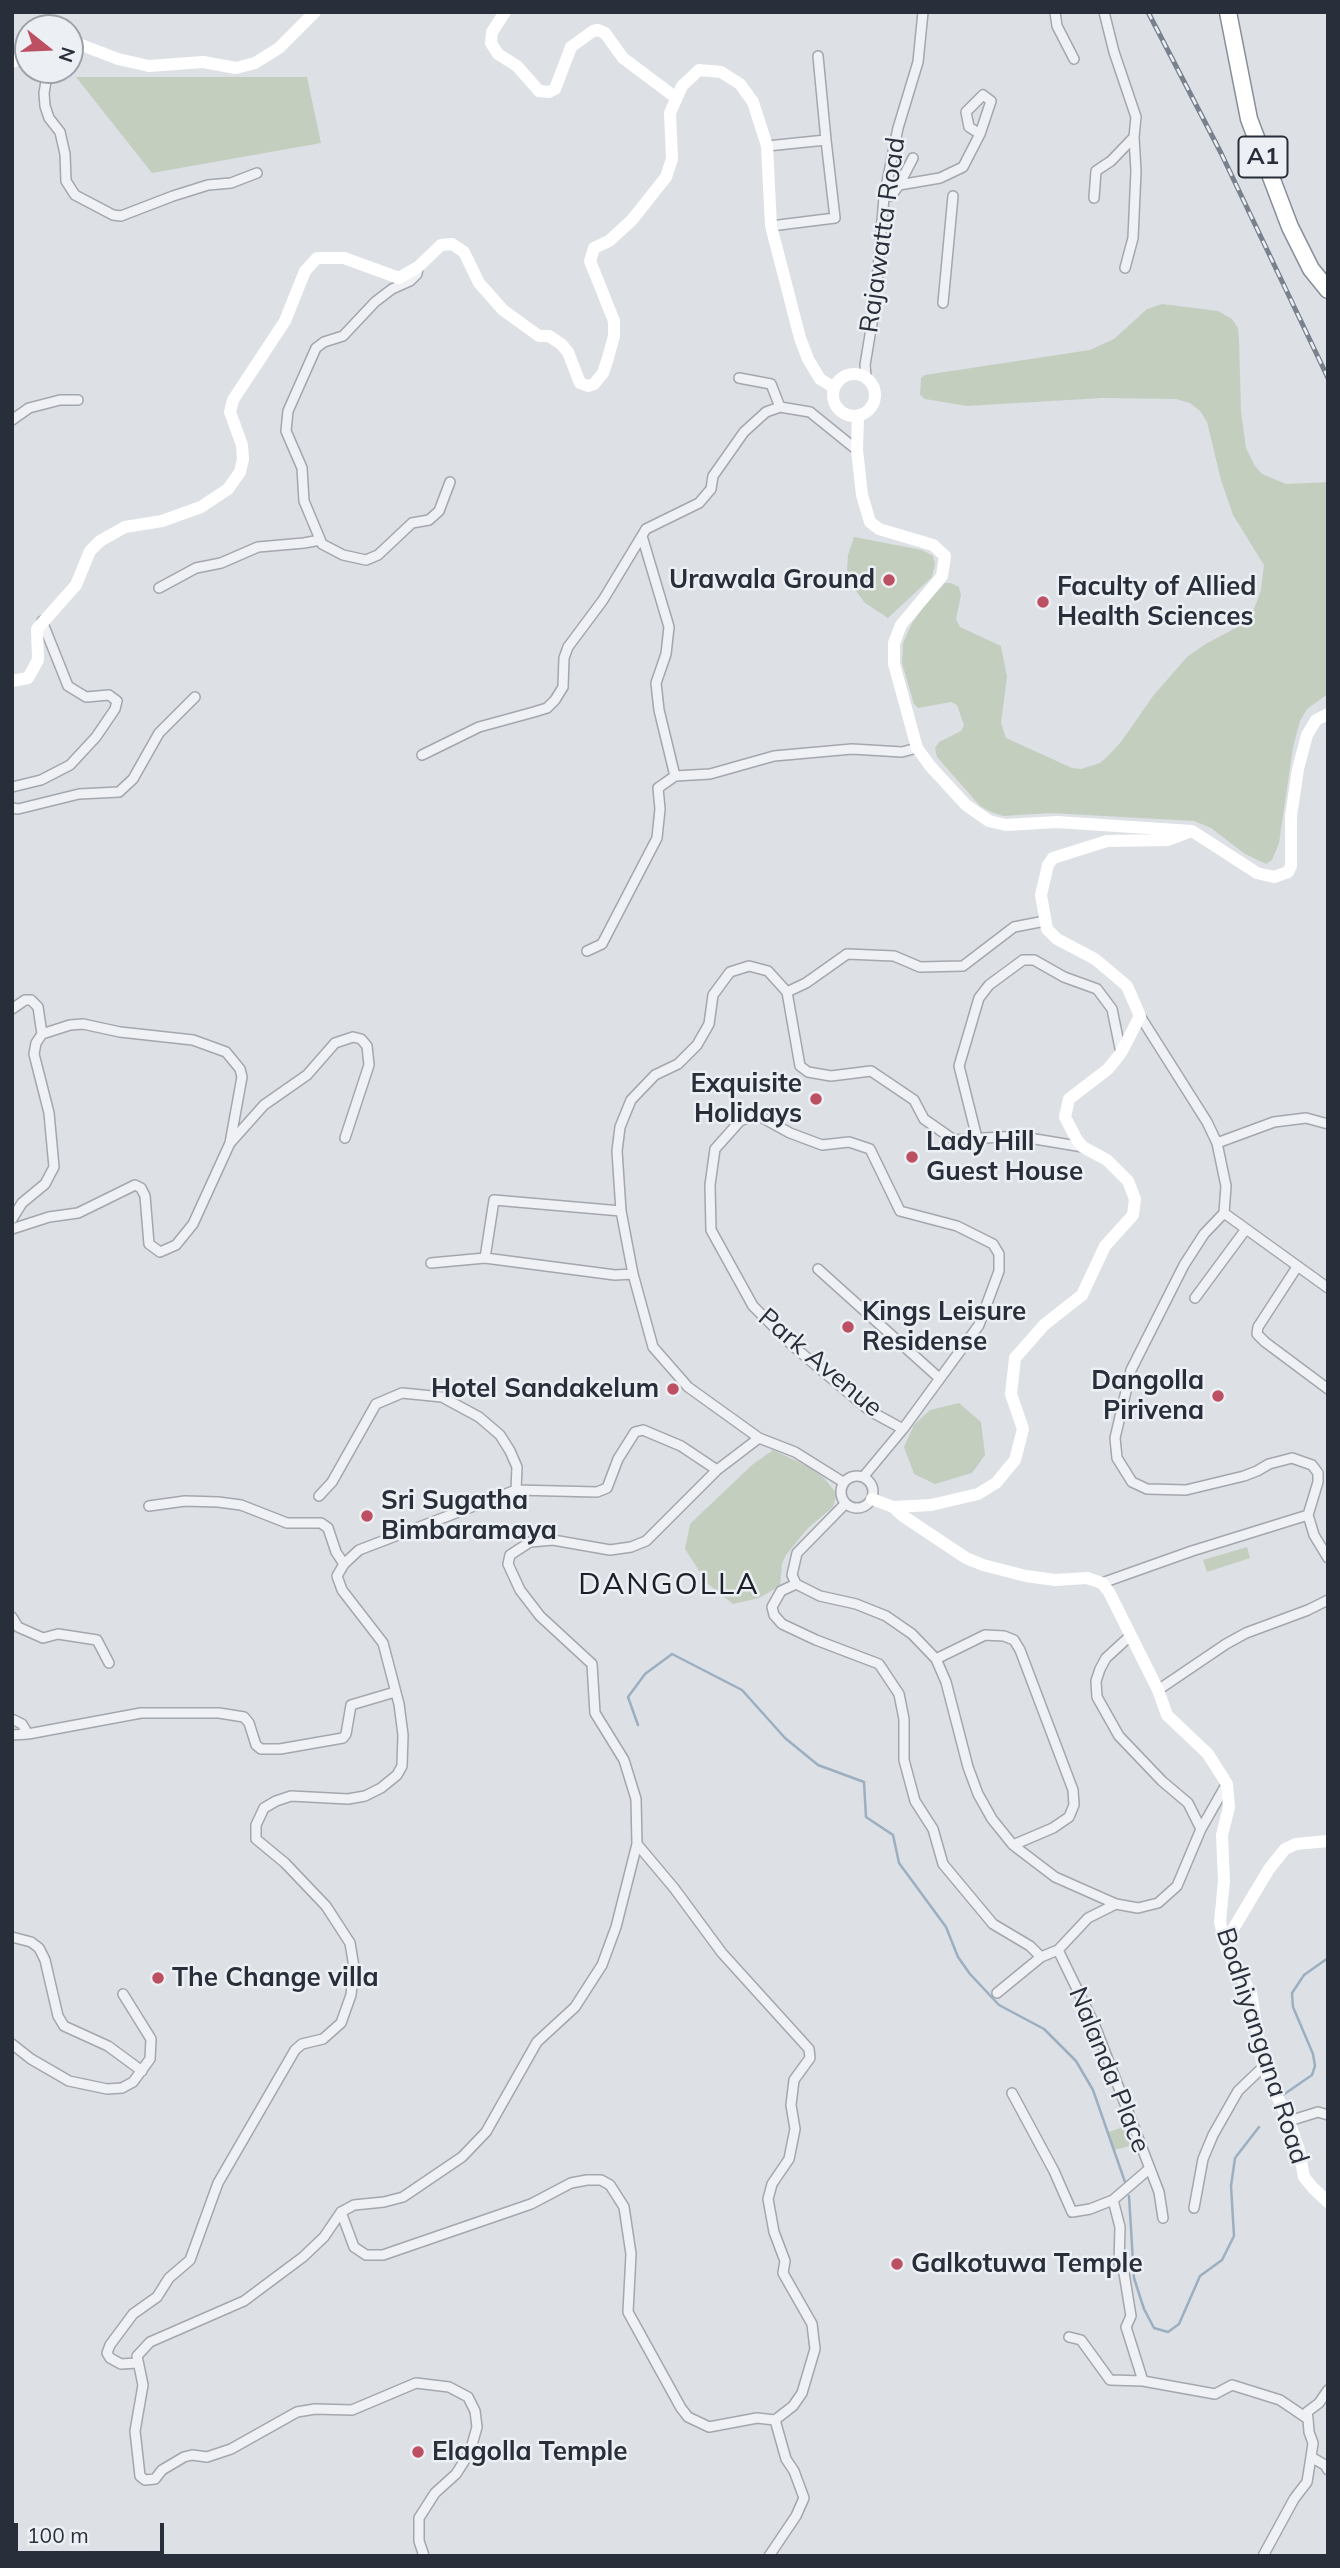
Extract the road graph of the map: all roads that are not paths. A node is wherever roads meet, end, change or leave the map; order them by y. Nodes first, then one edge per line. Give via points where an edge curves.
1 (315, 12) edge
2 (505, 12) edge
3 (923, 12) edge
4 (1055, 12) edge
5 (1104, 12) edge
6 (1228, 12) edge
7 (84, 46) edge
8 (817, 56) dead end
9 (1073, 59) dead end
10 (46, 84) edge
11 (676, 97) junction
12 (980, 134) dead end
13 (1134, 137) junction
14 (826, 140) junction
15 (766, 146) junction
16 (913, 158) dead end
17 (257, 173) dead end
18 (899, 185) junction
19 (891, 196) dead end
20 (953, 196) dead end
21 (1094, 198) dead end
22 (771, 226) junction
23 (418, 267) junction
24 (1125, 268) dead end
25 (1328, 290) edge
26 (943, 303) dead end
27 (866, 376) junction
28 (739, 378) dead end
29 (833, 387) junction
30 (78, 400) dead end
31 (780, 407) junction
32 (858, 416) junction
33 (12, 420) edge
34 (857, 450) junction
35 (450, 482) dead end
36 (642, 536) junction
37 (320, 540) junction
38 (159, 588) dead end
39 (42, 621) junction
40 (12, 681) edge
41 (195, 697) dead end
42 (1328, 714) edge
43 (917, 748) junction
44 (422, 755) dead end
45 (675, 776) junction
46 (12, 787) edge
47 (12, 808) edge
48 (1192, 831) junction
49 (1045, 921) junction
50 (587, 951) dead end
51 (787, 992) junction
52 (12, 1009) edge
53 (1140, 1016) junction
54 (42, 1034) junction
55 (1121, 1053) junction
56 (1328, 1124) edge
57 (345, 1138) dead end
58 (977, 1138) junction
59 (230, 1143) junction
60 (1217, 1143) junction
61 (1083, 1147) junction
62 (621, 1211) junction
63 (1224, 1213) junction
64 (12, 1219) edge
65 (12, 1229) edge
66 (1246, 1229) junction
67 (485, 1258) junction
68 (431, 1263) dead end
69 (1297, 1267) junction
70 (818, 1269) dead end
71 (633, 1274) junction
72 (1328, 1288) edge
73 (1195, 1298) dead end
74 (938, 1377) junction
75 (1328, 1389) edge
76 (903, 1429) junction
77 (759, 1438) junction
78 (717, 1470) junction
79 (864, 1476) junction
80 (843, 1482) junction
81 (516, 1489) junction
82 (319, 1496) dead end
83 (872, 1499) junction
84 (845, 1504) junction
85 (149, 1506) dead end
86 (893, 1507) junction
87 (1308, 1515) junction
88 (1328, 1558) edge
89 (344, 1564) junction
90 (1101, 1583) junction
91 (796, 1584) junction
92 (1328, 1600) edge
93 (12, 1617) edge
94 (1129, 1636) junction
95 (936, 1659) junction
96 (108, 1663) dead end
97 (1158, 1690) junction
98 (395, 1692) junction
99 (12, 1719) edge
100 (28, 1734) junction
101 (12, 1735) edge
102 (1227, 1784) junction
103 (1202, 1829) junction
104 (1328, 1841) edge
105 (637, 1844) junction
106 (1013, 1845) junction
107 (1116, 1904) junction
108 (12, 1937) edge
109 (1226, 1941) junction
110 (1058, 1950) junction
111 (1041, 1957) junction
112 (997, 1993) dead end
113 (123, 1994) dead end
114 (12, 2044) edge
115 (1263, 2067) junction
116 (142, 2071) junction
117 (1012, 2093) dead end
118 (1328, 2115) edge
119 (1289, 2121) junction
120 (1149, 2169) junction
121 (1113, 2200) junction
122 (1328, 2202) edge
123 (1194, 2208) dead end
124 (341, 2212) junction
125 (1163, 2218) dead end
126 (1069, 2337) dead end
127 (137, 2363) junction
128 (1143, 2381) junction
129 (1328, 2390) edge
130 (1308, 2419) junction
131 (775, 2420) junction
132 (1311, 2457) junction
133 (1328, 2470) edge
134 (424, 2556) edge
135 (769, 2556) edge
136 (1263, 2556) edge

1 - 7 street via 279,48 236,68 203,62 149,66
2 - 11 street via 492,32 491,43 538,91 555,89 571,47 598,30 623,58
3 - 27 street, Rajawatta Road via 918,62 884,197
4 - 9 street
5 - 13 street via 1136,117
6 - 25 highway, A1 via 1249,120 1300,249
8 - 14 street
10 - 17 street via 45,106 60,132 66,181 75,195 113,215
11 - 15 street via 699,70 721,72 740,84 753,102
11 - 23 street via 670,113 672,159 666,177 632,220 609,242 594,248 590,261 614,321 608,358 594,384 580,383 561,344 503,310 480,283 464,253 452,244 441,245
12 - 18 street via 963,167 940,178
13 - 21 street via 1096,171
13 - 24 street via 1133,238
14 - 15 street
14 - 22 street via 835,218
15 - 22 street
16 - 18 street
18 - 19 street
20 - 26 street
22 - 29 street via 808,359 820,379
23 - 37 street via 410,281 374,302 343,336 316,348 288,411 286,431 302,468 304,501
23 - 39 street via 399,278 344,258 317,258 305,271 285,321 233,400 230,412 243,459 228,489 201,507 162,521 125,527 100,541 90,551 76,585
27 - 29 street via 847,373
27 - 32 street via 876,397
28 - 31 street via 771,384
29 - 32 street via 837,409
30 - 33 street via 29,408
31 - 34 street via 810,412
31 - 36 street via 766,412 744,432 699,503 646,529
32 - 34 street
34 - 43 street via 870,522 933,545 945,556 942,576 901,625 894,643 894,664
35 - 37 street via 439,511 429,520 412,523 366,561 343,555
36 - 44 street via 604,600 568,647 564,687 547,708 480,727
36 - 45 street via 669,627 656,683
37 - 38 street via 258,547 196,568
39 - 40 street via 37,629 38,660 29,678
39 - 46 street via 68,686 86,697 109,695 117,701 96,737 70,765 41,780
41 - 47 street via 159,733 133,779 119,792 79,794
42 - 48 street via 1316,720 1304,746 1291,816 1291,866 1287,872 1274,877 1257,873
43 - 45 street via 774,756 710,774
43 - 48 street via 966,805 989,821
45 - 50 street via 658,788 657,838 602,944
48 - 49 street via 1168,840 1107,841 1053,858 1041,895
49 - 51 street via 1014,927 963,966 920,967 894,956 847,954
49 - 53 street via 1057,939 1095,959 1127,986
51 - 58 street via 800,1066 831,1076 871,1070 914,1100 924,1119 954,1140
51 - 62 street via 768,971 749,967 730,972 713,995 709,1024 697,1045 678,1064 655,1075 631,1100 617,1151
52 - 54 street via 31,1000 38,1007
53 - 55 street
53 - 60 street
54 - 59 street via 83,1024 192,1040 226,1052 242,1077
54 - 64 street via 34,1054 49,1113 54,1167 46,1184 22,1203
55 - 58 street via 1112,1009 1097,989 1063,978 1034,960 1023,960 979,998 959,1066
55 - 61 street via 1069,1099 1065,1117
56 - 60 street via 1306,1118 1274,1122
57 - 59 street via 369,1065 367,1046 353,1037 335,1043 307,1075 264,1105
58 - 61 street via 1017,1136
59 - 65 street via 192,1224 167,1251 149,1244 145,1196 135,1185 78,1213
60 - 63 street via 1226,1186
61 - 86 street via 1107,1160 1128,1181 1135,1199 1133,1215 1105,1246 1082,1295 1044,1325 1015,1358 1010,1394 1023,1429 1015,1460 996,1483 978,1494 931,1505
62 - 67 street via 494,1200
62 - 71 street
63 - 66 street
63 - 87 street via 1184,1265 1130,1370 1115,1438 1117,1458 1132,1482 1147,1489 1186,1490 1293,1458 1312,1465 1318,1473
66 - 69 street
66 - 73 street
67 - 68 street
67 - 71 street
69 - 72 street
69 - 75 street via 1257,1334
70 - 74 street
71 - 77 street via 653,1347 688,1387
74 - 76 street, Park Avenue
74 - 76 street, Park Avenue via 979,1325 999,1272 999,1254 993,1244 957,1226 900,1211 870,1149 849,1142 822,1145 761,1117 740,1121 715,1149 711,1230 753,1306 870,1411
76 - 79 street
77 - 78 street
77 - 80 street via 795,1452
78 - 81 street via 681,1446 643,1430 629,1441 607,1488 597,1492
78 - 105 street via 646,1541 610,1550 552,1540 530,1542 510,1555 508,1564 540,1616 592,1664 595,1713 624,1760 636,1799
79 - 80 street via 852,1475
79 - 83 street via 874,1488
80 - 84 street via 840,1491
81 - 82 street via 517,1468 510,1451 479,1417 442,1396 402,1393 376,1404 332,1482
81 - 89 street via 359,1550
83 - 84 street via 860,1509
83 - 86 street
84 - 91 street via 797,1553 792,1575
85 - 89 street via 218,1502 241,1505 287,1523 321,1523 328,1528
86 - 90 street via 983,1565 1026,1576 1087,1578
87 - 88 street
87 - 90 street
89 - 98 street via 337,1576 342,1590 383,1643
90 - 94 street
91 - 95 street via 886,1616
91 - 111 street via 781,1591 772,1607 774,1615 782,1624 816,1640 879,1664 899,1695 906,1770 915,1801 933,1829 943,1864 993,1924
92 - 97 street via 1215,1649
93 - 96 street via 18,1627 43,1638 58,1634 97,1640
94 - 97 street
94 - 103 street via 1100,1669 1097,1697 1119,1736 1188,1802
95 - 106 street via 978,1794
95 - 106 street via 985,1635 1014,1640 1020,1650 1073,1790 1074,1805 1069,1817 1053,1828
97 - 102 street via 1167,1715 1208,1754
98 - 100 street via 351,1705 343,1738 280,1749 261,1749 244,1717 219,1713 141,1713
98 - 127 street via 403,1735 402,1766 397,1775 382,1788 348,1799 291,1796 276,1801 264,1808 256,1825 256,1839 326,1906 350,1943 354,1967 351,1995 341,2023 323,2039 295,2050 218,2183 190,2260 169,2278 157,2297 134,2314 110,2345 110,2358 121,2364
99 - 100 street
100 - 101 street
102 - 103 street
102 - 109 street, Bodhiyangana Road via 1220,1922
103 - 107 street via 1177,1886 1158,1903 1138,1908
104 - 109 street via 1285,1849
105 - 124 street via 603,1965 575,2007 537,2042 486,2132 462,2157 403,2197 354,2205
105 - 131 street via 722,1954 809,2049 810,2058 794,2080 791,2105 795,2129 789,2159 768,2199 785,2261 783,2273 812,2324 815,2348 802,2393
106 - 107 street via 1055,1877
107 - 110 street via 1088,1918
108 - 116 street via 39,1948 64,2026 108,2046
109 - 115 street, Bodhiyangana Road via 1227,1952 1251,1993
110 - 111 street
110 - 120 street, Nalanda Place via 1095,2026
111 - 112 street
113 - 116 street via 151,2039 150,2059
114 - 116 street via 69,2081 107,2090 122,2088
115 - 119 street, Bodhiyangana Road
115 - 123 street via 1238,2091 1213,2135 1203,2159
117 - 121 street, Nalanda Place via 1072,2212
118 - 119 street via 1318,2112
119 - 122 street, Bodhiyangana Road via 1304,2177
120 - 121 street, Nalanda Place
120 - 125 street
121 - 128 street via 1120,2227 1119,2264 1131,2316 1126,2327
124 - 127 street via 303,2257 243,2301 150,2342 136,2356
124 - 131 street via 355,2247 366,2255 383,2255 531,2204 571,2183 601,2180 610,2185 624,2207 631,2254 628,2312 681,2408 688,2417 709,2427 757,2418
126 - 128 street via 1081,2340 1111,2380
127 - 134 street via 143,2385 135,2431 140,2476 145,2480 155,2479 184,2457 207,2457 231,2449 297,2412 352,2410 416,2383 449,2387 468,2397 477,2427 470,2452 456,2474 435,2493 419,2518
128 - 130 street via 1215,2394 1232,2385 1280,2400
129 - 130 street via 1307,2412
130 - 132 street
131 - 135 street via 804,2498
132 - 133 street
132 - 136 street via 1307,2482

